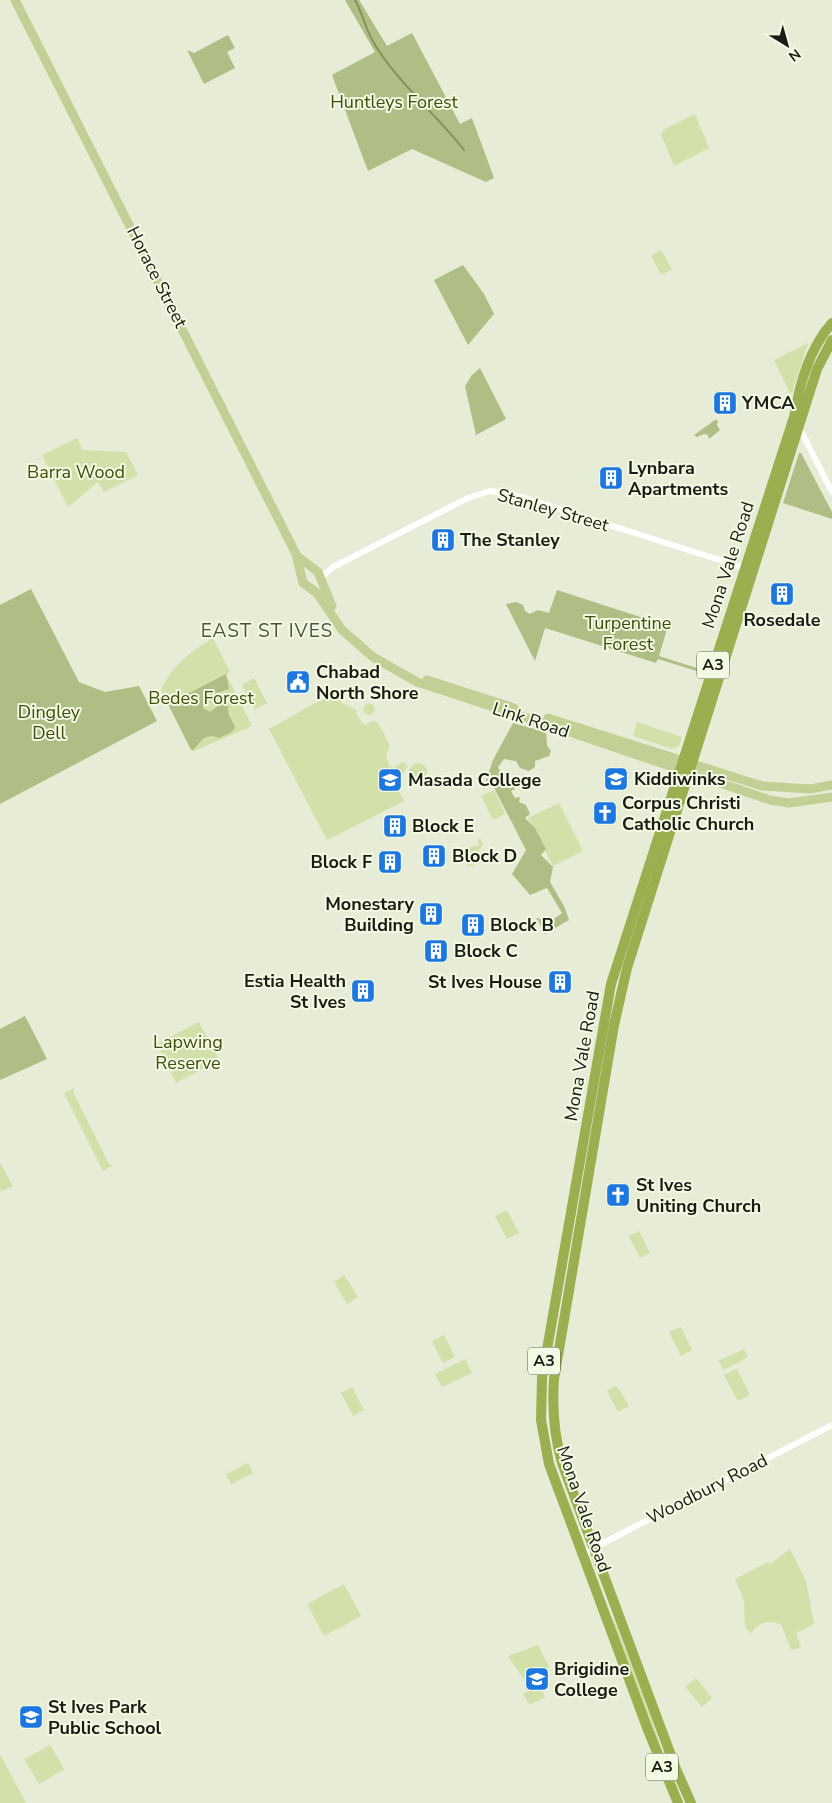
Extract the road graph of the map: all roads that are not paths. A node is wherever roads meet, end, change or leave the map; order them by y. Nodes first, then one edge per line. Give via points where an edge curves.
1 (15, 0) edge
2 (832, 323) edge
3 (832, 340) edge
4 (794, 416) junction
5 (800, 428) junction
6 (832, 492) edge
7 (296, 554) junction
8 (749, 570) junction
9 (302, 574) junction
10 (318, 575) junction
11 (309, 588) junction
12 (686, 767) junction
13 (832, 785) edge
14 (832, 797) edge
15 (832, 1426) edge
16 (592, 1549) junction
17 (582, 1554) junction
18 (678, 1803) edge
19 (691, 1803) edge

1 - 7 main road, Horace Street
2 - 4 highway, Mona Vale Road / A3 via 811,355
3 - 5 highway, Mona Vale Road / A3 via 820,360
4 - 5 street
4 - 8 highway, Mona Vale Road / A3
5 - 6 street
5 - 8 highway, Mona Vale Road / A3
7 - 9 main road, Horace Street
7 - 10 main road, Horace Street
8 - 10 street, Stanley Street via 497,491 468,498
8 - 12 highway, Mona Vale Road / A3
9 - 10 main road via 306,569
9 - 11 main road via 303,583
10 - 11 main road via 316,587
10 - 12 main road, Link Road via 336,613 353,634 388,662 456,690
11 - 12 main road, Link Road via 342,630 360,647 417,682
12 - 13 main road, Link Road via 762,786 810,789
12 - 14 main road, Link Road via 743,792 784,802
12 - 16 highway, Mona Vale Road / A3 via 619,998 554,1379 556,1443
12 - 17 highway, Mona Vale Road / A3 via 611,984 542,1378 541,1420 546,1452
15 - 16 street, Woodbury Road
16 - 17 street, Woodbury Road
16 - 19 highway, Mona Vale Road / A3
17 - 18 highway, Mona Vale Road / A3

